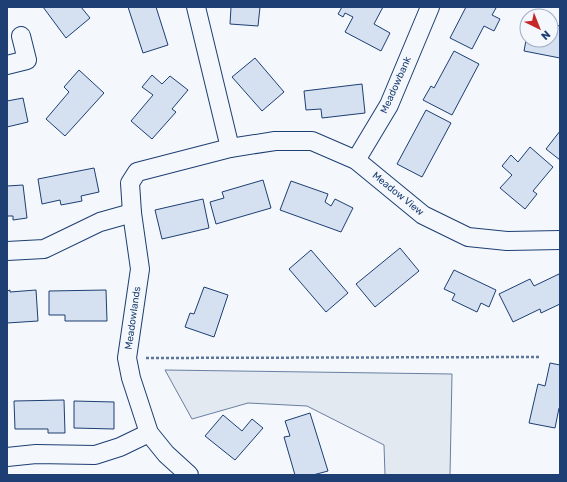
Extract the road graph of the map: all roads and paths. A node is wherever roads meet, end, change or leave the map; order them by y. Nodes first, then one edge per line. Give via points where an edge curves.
1 (196, 7) edge
2 (430, 7) edge
3 (21, 36) dead end
4 (7, 65) edge
5 (230, 148) junction
6 (356, 160) junction
7 (132, 214) junction
8 (560, 240) edge
9 (7, 251) edge
10 (540, 357) dead end
11 (127, 358) junction
12 (150, 433) junction
13 (7, 457) edge
14 (189, 475) edge

1 - 5 street
2 - 6 street, Meadowbank via 389,105
3 - 4 street via 27,60
5 - 6 street, Meadowlands via 275,141 312,141
5 - 7 street, Meadowlands via 137,172 130,183
6 - 8 street, Meadow View via 423,215 468,236 507,241
7 - 9 street via 100,222 44,249
7 - 11 street, Meadowlands via 140,269
10 - 11 path
11 - 12 street, Meadowlands via 131,378
12 - 13 street via 95,455 36,454
12 - 14 street, Meadowlands via 166,454

